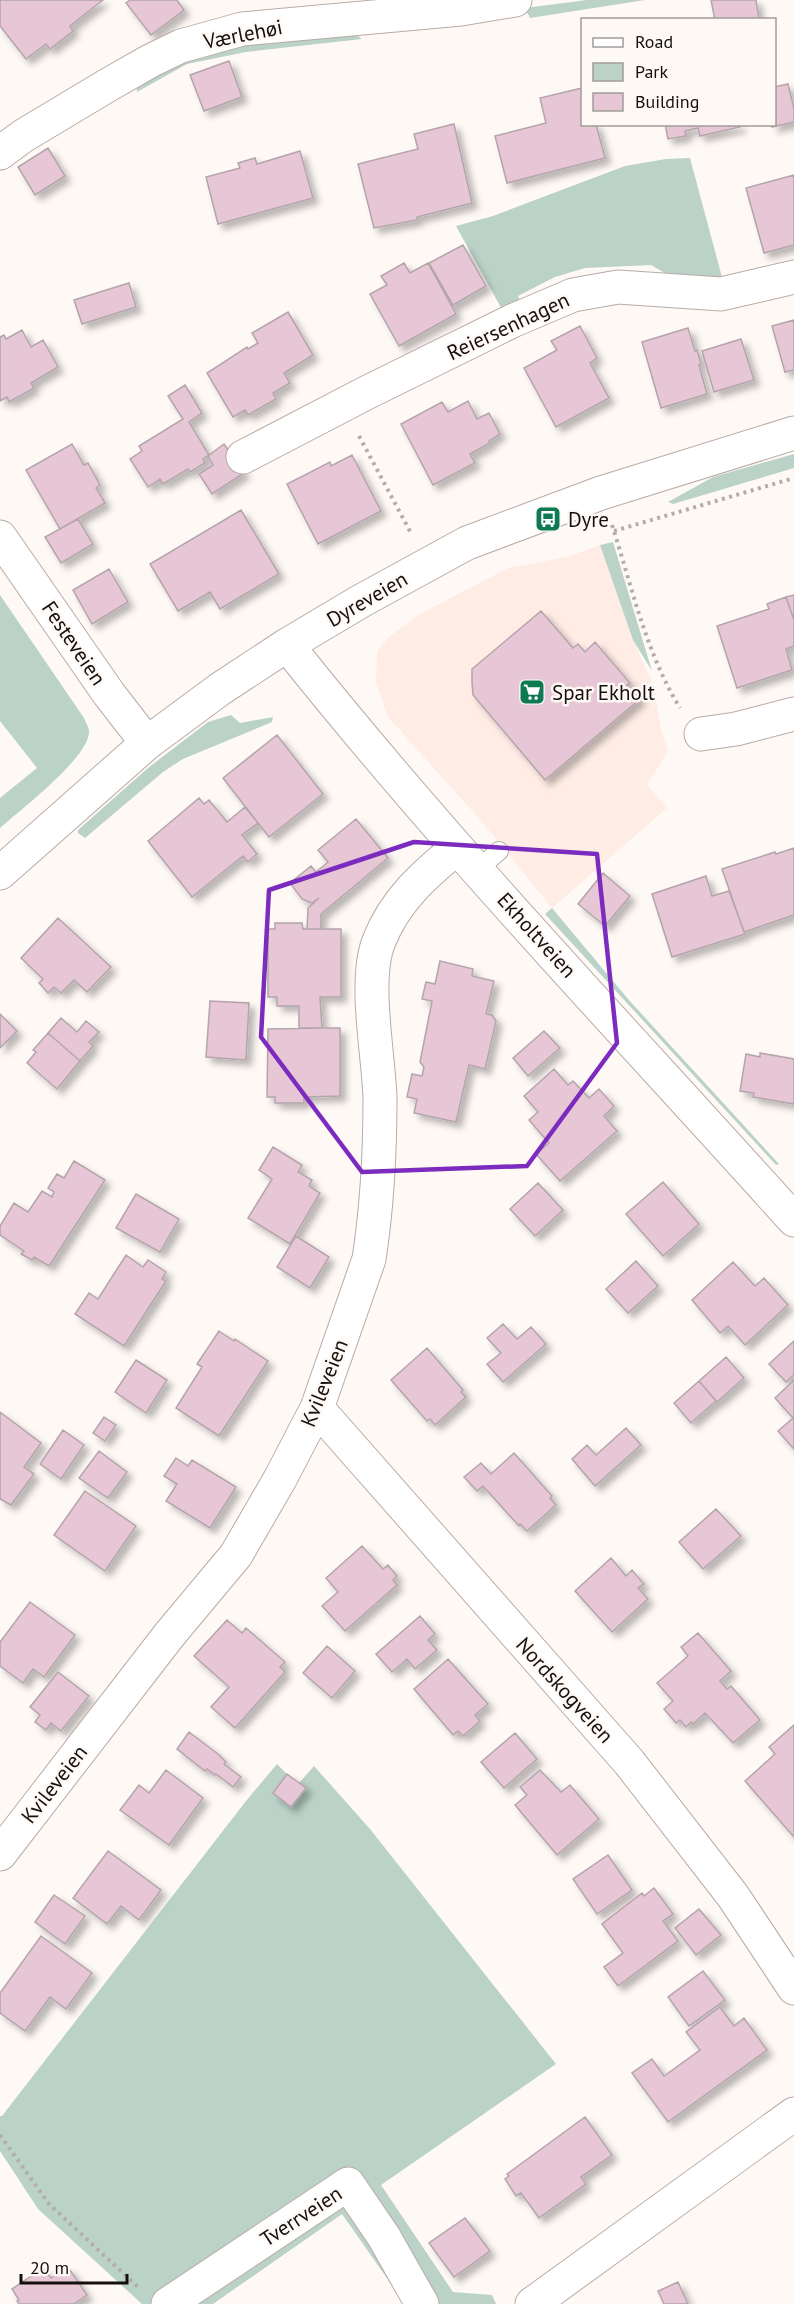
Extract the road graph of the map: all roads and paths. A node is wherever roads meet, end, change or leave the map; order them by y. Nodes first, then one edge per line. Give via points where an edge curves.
1 (515, 0) edge
2 (0, 153) edge
3 (794, 277) edge
4 (343, 406) junction
5 (794, 433) edge
6 (243, 457) dead end
7 (794, 478) edge
8 (601, 493) junction
9 (614, 531) junction
10 (414, 539) dead end
11 (1, 541) edge
12 (287, 645) junction
13 (794, 714) edge
14 (701, 734) joint
15 (147, 743) junction
16 (478, 856) junction
17 (0, 873) edge
18 (794, 1220) edge
19 (317, 1408) junction
20 (0, 1854) edge
21 (794, 1988) edge
22 (794, 2114) edge
23 (0, 2135) edge
24 (154, 2297) edge
25 (422, 2304) edge
26 (532, 2304) edge

1 - 2 street, Værlehøi via 461,9 242,29 181,46 98,91
3 - 4 street, Reiersenhagen via 721,294 618,287 573,295 512,321
4 - 6 street, Reiersenhagen
4 - 10 path
5 - 8 street, Dyreveien
7 - 9 path
8 - 9 path
8 - 12 street, Dyreveien via 467,543
9 - 14 path via 661,674 682,711
11 - 15 street, Festeveien
12 - 15 street, Dyreveien
12 - 16 street, Ekholtveien via 374,753
13 - 14 street
15 - 17 street, Dyreveien
16 - 18 street, Ekholtveien
16 - 19 street, Kvileveien via 423,875 396,907 378,942 372,976 380,1098 373,1234 369,1259
19 - 20 street, Kvileveien via 236,1555
19 - 21 street, Nordskogveien via 629,1762 733,1896
22 - 26 street
23 - 24 path via 50,2205
24 - 25 street, Tverrveien via 348,2184

